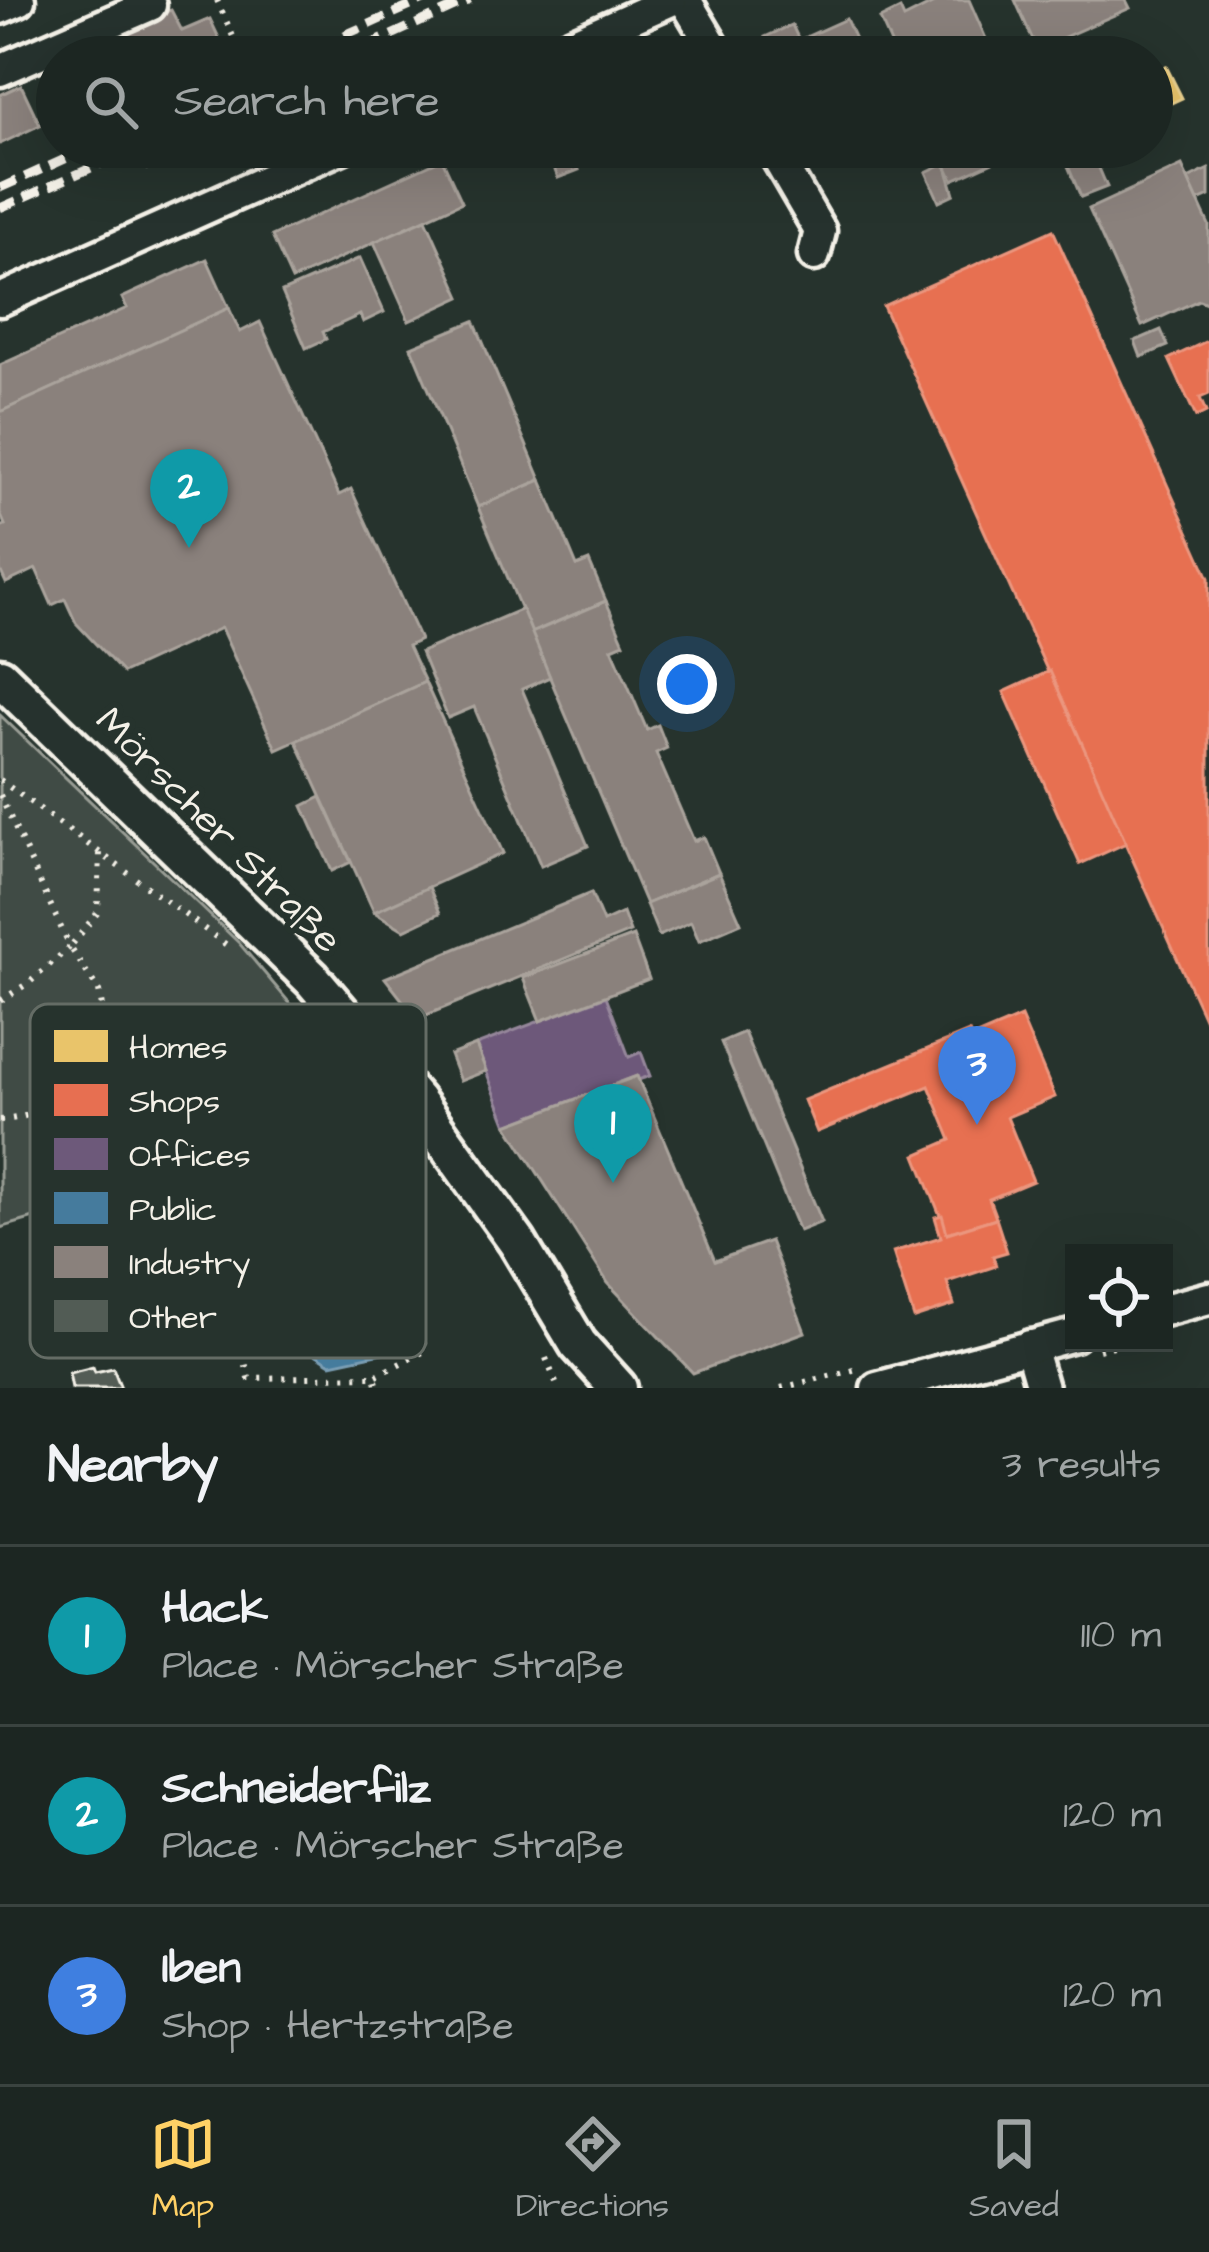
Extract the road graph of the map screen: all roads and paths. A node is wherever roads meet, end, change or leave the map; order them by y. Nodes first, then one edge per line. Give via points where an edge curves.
1 (20, 0) edge
2 (217, 0) edge
3 (671, 0) edge
4 (686, 0) edge
5 (153, 2) edge
6 (0, 8) edge
7 (76, 36) edge
8 (233, 36) edge
9 (590, 36) edge
10 (706, 36) edge
11 (36, 54) edge
12 (0, 70) edge
13 (295, 168) edge
14 (783, 168) edge
15 (814, 255) dead end
16 (0, 300) edge
17 (0, 677) edge
18 (0, 780) edge
19 (0, 795) edge
20 (100, 853) junction
21 (70, 947) junction
22 (229, 947) dead end
23 (0, 1000) edge
24 (101, 1004) edge
25 (333, 1004) edge
26 (30, 1115) edge
27 (426, 1115) edge
28 (0, 1120) edge
29 (1209, 1298) edge
30 (1173, 1308) edge
31 (1065, 1337) edge
32 (578, 1345) junction
33 (1030, 1346) junction
34 (244, 1358) edge
35 (411, 1358) edge
36 (375, 1376) junction
37 (921, 1382) edge
38 (378, 1388) edge
39 (588, 1388) edge
40 (618, 1388) edge
41 (877, 1388) edge
42 (1042, 1388) edge

1 - 6 street
2 - 8 path
3 - 9 street
4 - 10 street
5 - 7 street
11 - 12 street
13 - 16 street
14 - 15 street via 820,231
17 - 25 main road, Mörscher Straße
18 - 20 path
19 - 21 path
20 - 21 path via 98,913
20 - 22 path
21 - 23 path
21 - 24 path
26 - 28 path
27 - 32 main road, Mörscher Straße
29 - 30 street
31 - 33 street
32 - 39 main road, Mörscher Straße
32 - 40 main road, Mörscher Straße
33 - 37 street
33 - 42 street
34 - 36 path via 249,1378
35 - 36 path
36 - 38 path
37 - 41 street

